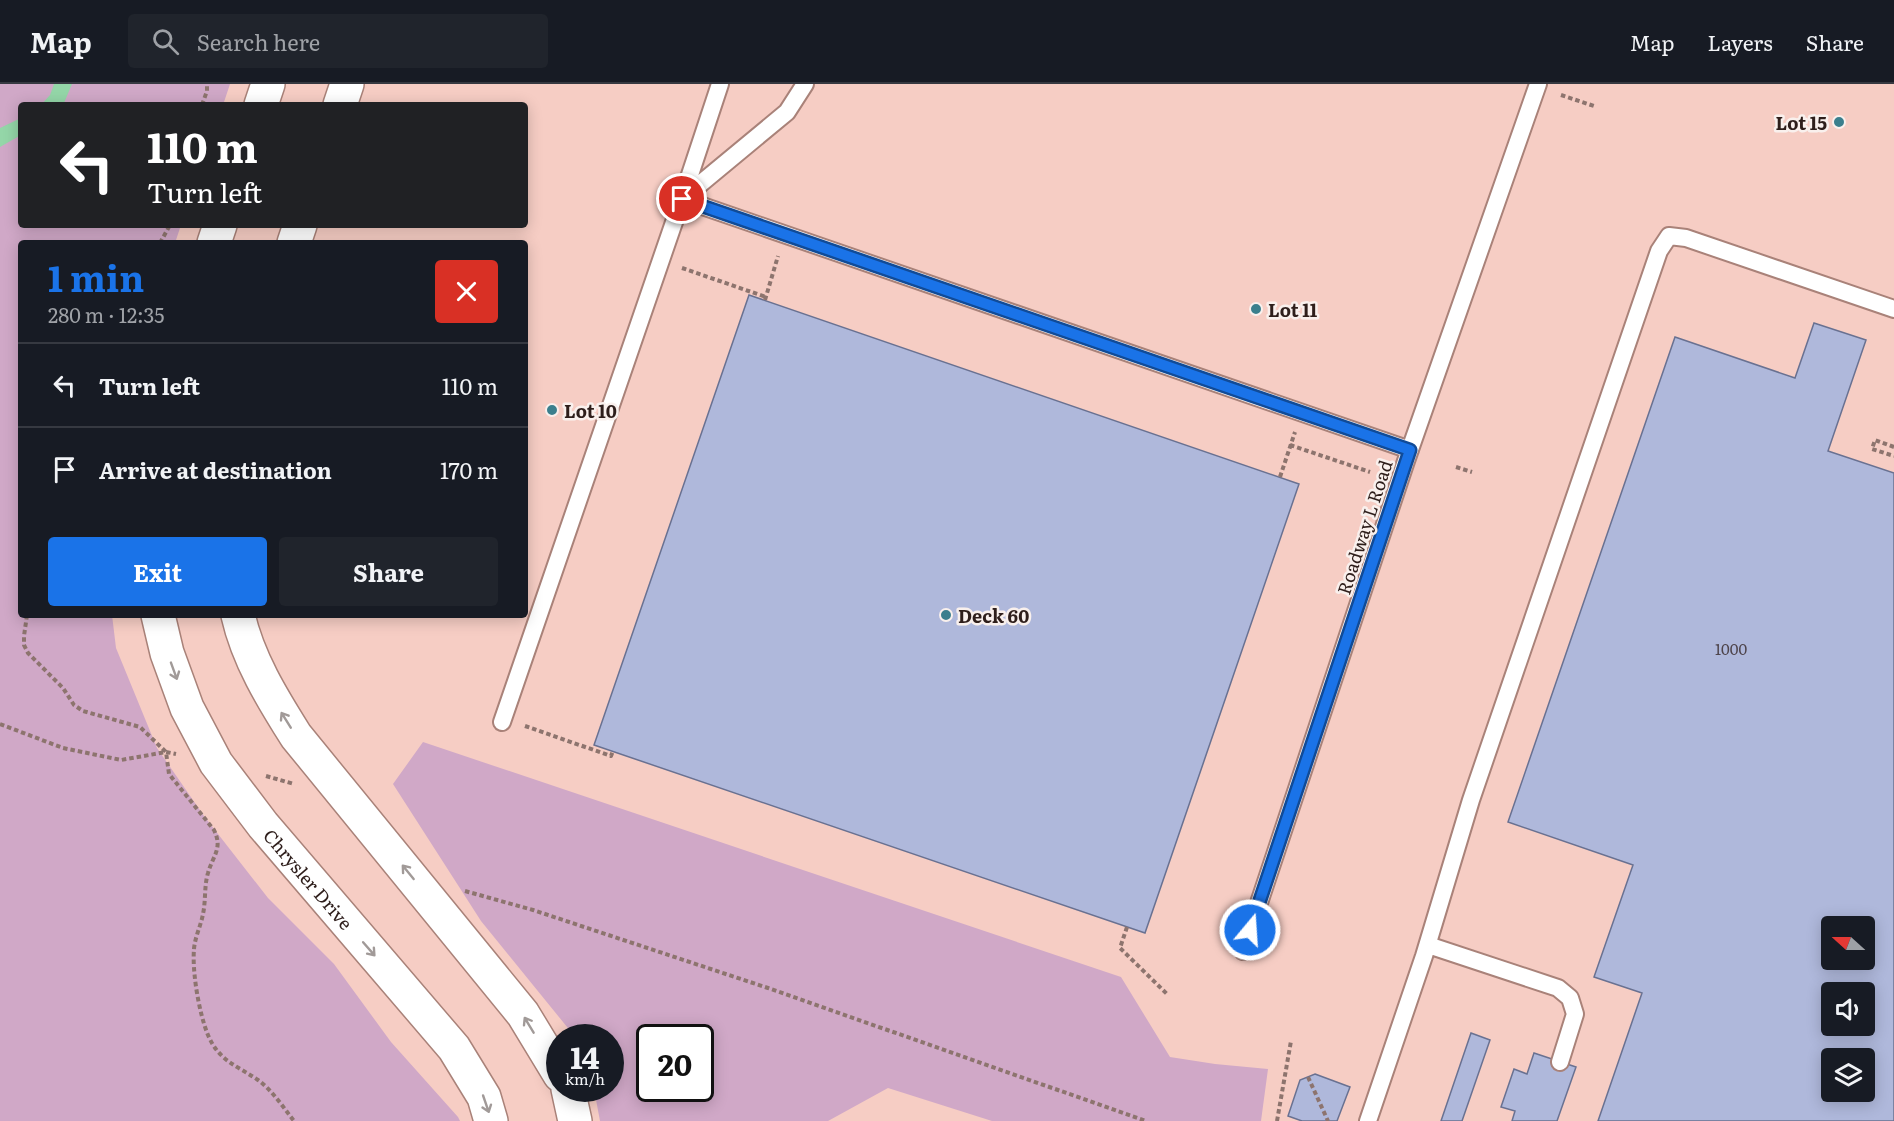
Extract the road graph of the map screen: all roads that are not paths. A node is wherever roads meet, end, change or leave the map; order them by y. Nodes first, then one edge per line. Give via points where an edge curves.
1 (268, 84) edge
2 (347, 84) edge
3 (720, 84) edge
4 (805, 84) edge
5 (1538, 84) edge
6 (262, 102) edge
7 (341, 102) edge
8 (682, 199) junction
9 (1894, 309) edge
10 (1410, 450) junction
11 (159, 618) edge
12 (238, 618) edge
13 (502, 722) dead end
14 (1428, 945) junction
15 (1243, 951) dead end
16 (546, 1052) edge
17 (1560, 1062) dead end
18 (571, 1102) edge
19 (491, 1121) edge
20 (575, 1121) edge
21 (1368, 1121) edge

1 - 6 street
2 - 7 street
3 - 8 lane
4 - 8 lane via 787,112
5 - 10 lane, Roadway L Road
8 - 10 lane
8 - 13 lane
9 - 14 lane via 1686,238 1669,236 1659,251 1471,800
10 - 15 lane, Roadway L Road
11 -> 19 street, Chrysler Drive via 187,708 216,763 263,825 454,1048 484,1097
16 -> 12 street via 523,1014 296,736 265,687
14 - 17 lane via 1558,988 1570,998 1575,1014
14 - 21 lane
18 - 20 street

